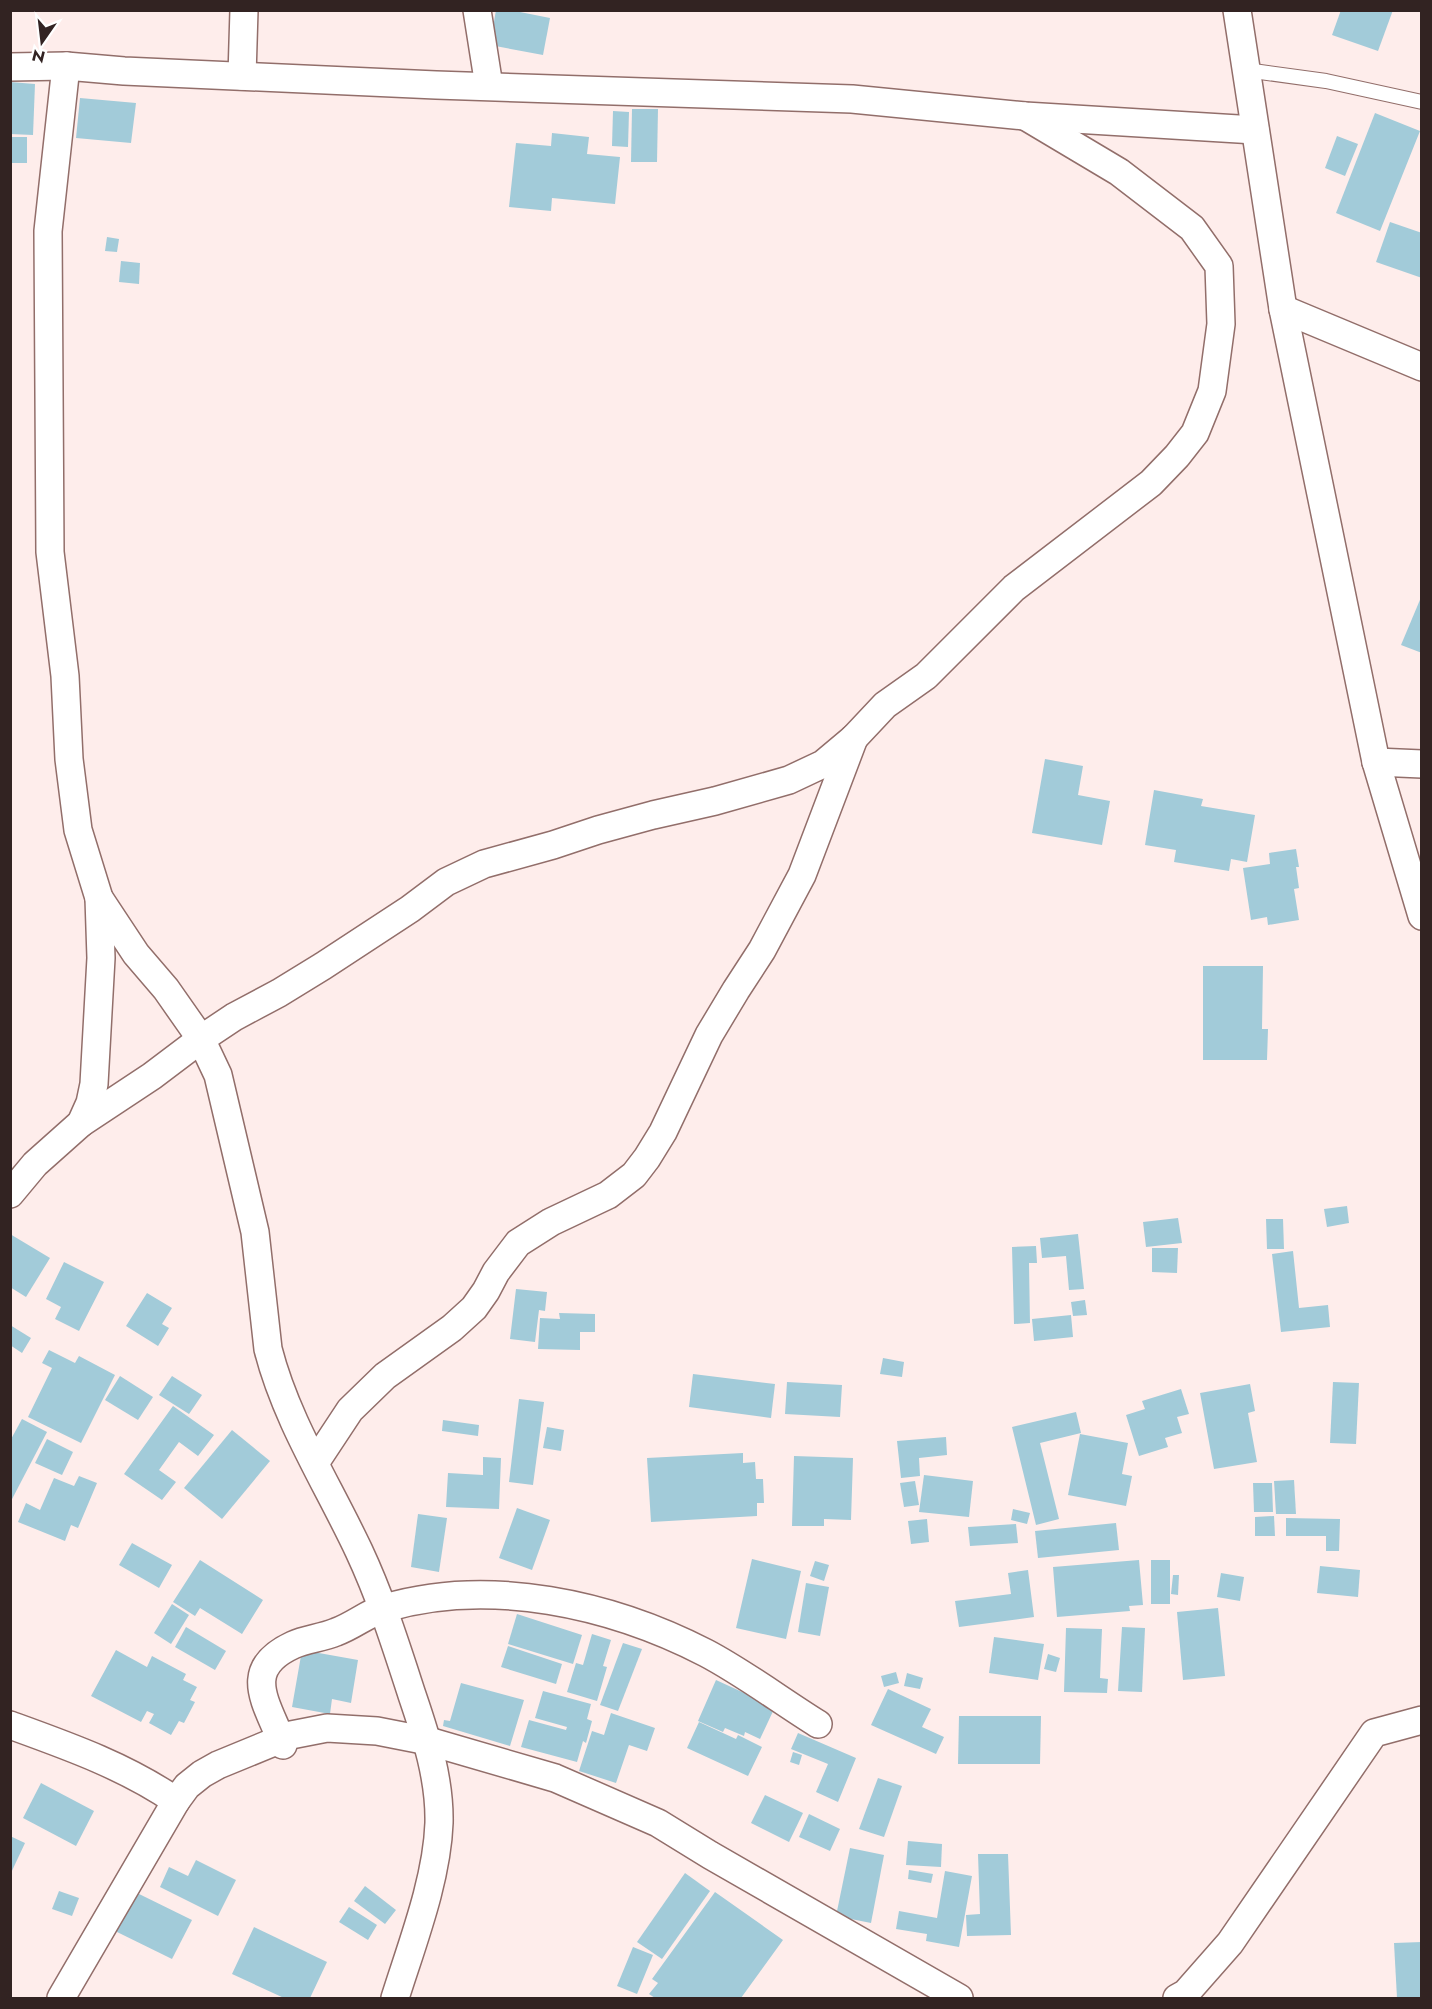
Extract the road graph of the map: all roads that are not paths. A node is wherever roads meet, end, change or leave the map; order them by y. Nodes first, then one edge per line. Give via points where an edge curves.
1 (244, 10) edge
2 (477, 10) edge
3 (1237, 10) edge
4 (66, 66) junction
5 (10, 67) edge
6 (1246, 70) junction
7 (242, 76) junction
8 (489, 86) junction
9 (1422, 102) edge
10 (1025, 116) junction
11 (1255, 130) junction
12 (1283, 309) junction
13 (1422, 367) edge
14 (854, 738) junction
15 (1376, 762) junction
16 (1422, 764) edge
17 (99, 898) junction
18 (1422, 916) edge
19 (201, 1039) junction
20 (81, 1123) junction
21 (10, 1194) edge
22 (315, 1463) junction
23 (384, 1608) junction
24 (1422, 1720) edge
25 (818, 1724) dead end
26 (10, 1725) edge
27 (428, 1741) junction
28 (282, 1742) junction
29 (176, 1801) junction
30 (61, 1998) edge
31 (395, 1998) edge
32 (959, 1998) edge
33 (1177, 1998) edge

1 - 7 street
2 - 8 street
3 - 6 street
4 - 5 street
4 - 7 street
4 - 17 street via 48,231 50,552 78,830
6 - 9 lane via 1326,81
6 - 11 street
7 - 8 street
8 - 10 street via 852,99
10 - 11 street
10 - 14 street via 1119,172 1192,228 1219,266 1221,324 1212,391 1196,433 1151,483 1014,588 926,676 885,705
11 - 12 street
12 - 13 street
12 - 15 street
14 - 19 street via 822,764 789,780 598,830 475,868 446,882 323,966
14 - 22 street via 802,875 762,950 709,1035 647,1158 634,1175 608,1195 518,1243 474,1308 385,1376 350,1410
15 - 16 street
15 - 18 street
17 - 19 street
17 - 20 street via 101,957 94,1084
19 - 20 street
19 - 22 street via 218,1075 255,1232 268,1349
20 - 21 street via 35,1164
22 - 23 street
23 - 25 street via 464,1595 520,1596 603,1611 669,1635 709,1655
23 - 27 street
23 - 28 street via 272,1657 261,1685
24 - 33 street via 1374,1733 1230,1943 1186,1993
26 - 29 street via 91,1755
27 - 28 street via 377,1731 327,1728 291,1735
27 - 31 street via 438,1791 439,1824 421,1918
27 - 32 street via 555,1778 658,1824
28 - 29 street via 218,1765 187,1786
29 - 30 street

